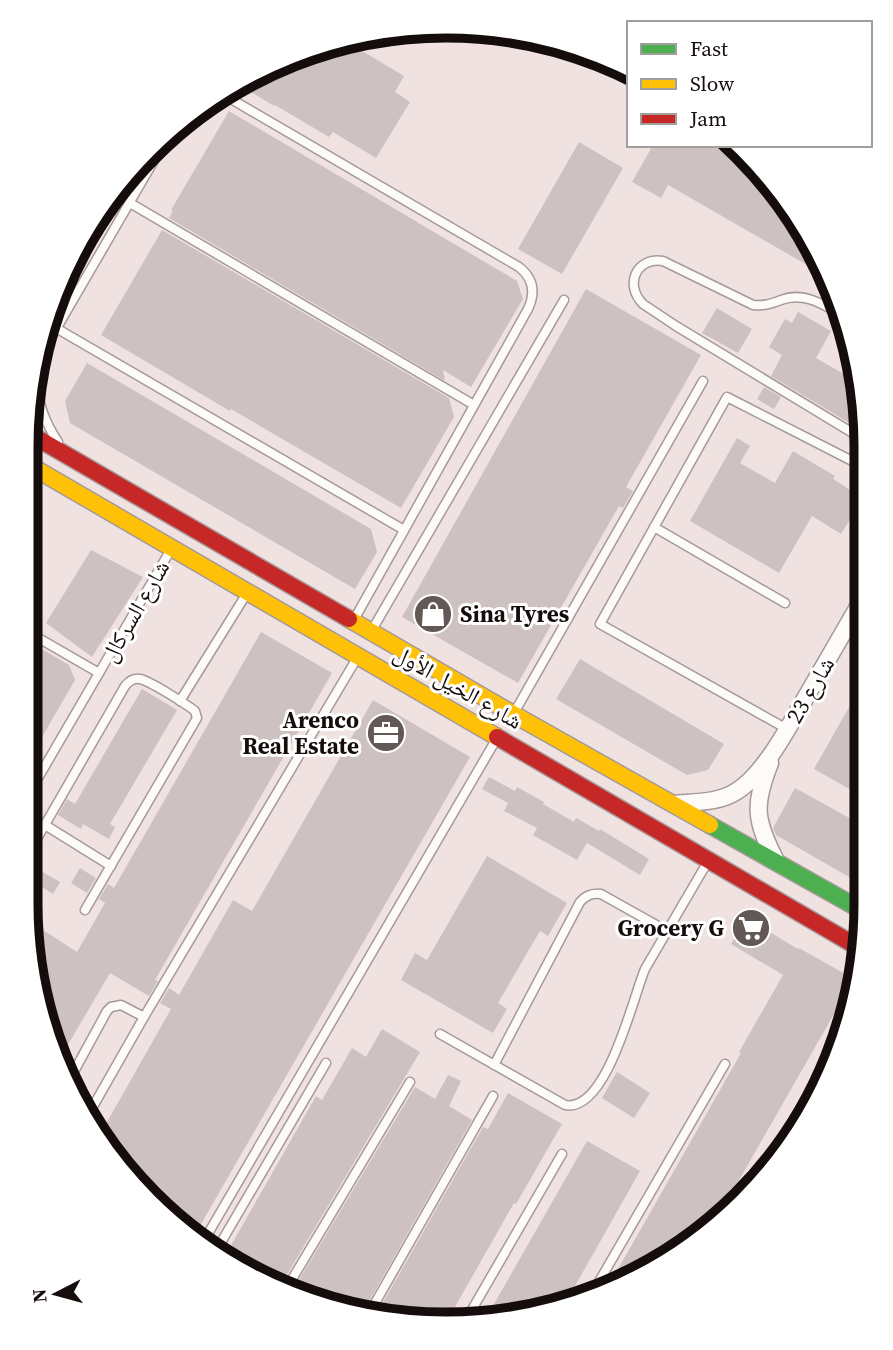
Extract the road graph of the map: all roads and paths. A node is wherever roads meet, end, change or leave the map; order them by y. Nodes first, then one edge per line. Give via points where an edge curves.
1 (232, 100) edge
2 (152, 164) edge
3 (130, 203) junction
4 (564, 300) dead end
5 (830, 309) edge
6 (56, 328) joint
7 (703, 381) dead end
8 (474, 405) junction
9 (41, 406) edge
10 (854, 434) edge
11 (38, 439) edge
12 (68, 457) junction
13 (854, 462) edge
14 (38, 470) edge
15 (654, 527) junction
16 (404, 530) junction
17 (172, 548) junction
18 (248, 591) junction
19 (785, 603) dead end
20 (854, 614) edge
21 (354, 621) junction
22 (371, 632) junction
23 (38, 638) edge
24 (358, 656) junction
25 (99, 673) junction
26 (180, 701) junction
27 (513, 714) junction
28 (787, 729) junction
29 (498, 737) junction
30 (776, 747) junction
31 (40, 774) joint
32 (38, 778) edge
33 (672, 804) junction
34 (45, 825) junction
35 (38, 837) edge
36 (709, 860) junction
37 (776, 863) junction
38 (111, 866) junction
39 (854, 906) edge
40 (85, 910) dead end
41 (667, 931) junction
42 (852, 944) edge
43 (144, 1017) junction
44 (440, 1034) dead end
45 (326, 1063) dead end
46 (725, 1064) dead end
47 (494, 1065) junction
48 (75, 1070) edge
49 (410, 1082) dead end
50 (493, 1096) dead end
51 (93, 1107) edge
52 (562, 1154) dead end
53 (208, 1234) edge
54 (220, 1243) edge
55 (291, 1281) edge
56 (599, 1282) edge
57 (373, 1305) edge
58 (471, 1311) edge

1 - 8 lane via 519,267 530,278 531,302
2 - 3 lane
3 - 6 lane
3 - 8 lane
4 - 22 lane
5 - 10 lane via 801,297 753,305 658,260 642,265 634,279 634,290 643,304
6 - 16 lane
7 - 27 lane
8 - 16 lane
9 - 12 lane via 47,426
11 - 12 main road, شارع الخيل الأول
12 - 21 main road, شارع الخيل الأول
13 - 15 lane via 727,397
14 - 17 main road, شارع الخيل الأول
15 - 19 lane
15 - 28 lane via 600,624
16 - 21 lane
17 - 18 main road, شارع الخيل الأول
17 - 25 lane, شارع السركال
18 - 24 main road, شارع الخيل الأول
18 - 26 lane
20 - 28 street, شارع 23
21 - 22 main road, شارع الخيل الأول
22 - 27 main road, شارع الخيل الأول
23 - 25 lane, شارع السركال
24 - 29 main road, شارع الخيل الأول
24 - 43 lane
25 - 31 lane, شارع السركال
26 - 34 lane via 144,680 129,682
26 - 38 lane via 195,711 197,719
27 - 33 main road, شارع الخيل الأول
28 - 30 street, شارع 23
29 - 36 main road, شارع الخيل الأول
29 - 53 lane
30 - 33 street, شارع 23 via 736,792 715,800
30 - 37 street, شارع 23 via 760,792 758,813
31 - 32 lane, شارع السركال
33 - 37 main road, شارع الخيل الأول
34 - 35 lane
34 - 38 lane
36 - 41 lane
36 - 42 main road, شارع الخيل الأول
37 - 39 main road, شارع الخيل الأول
38 - 40 lane
41 - 47 lane via 601,894 589,894 580,902
41 - 47 lane via 639,983 617,1052 582,1103 565,1105
43 - 48 lane via 121,1005 111,1007
43 - 51 lane
44 - 47 lane
45 - 54 lane
46 - 56 lane
49 - 55 lane
50 - 57 lane
52 - 58 lane

